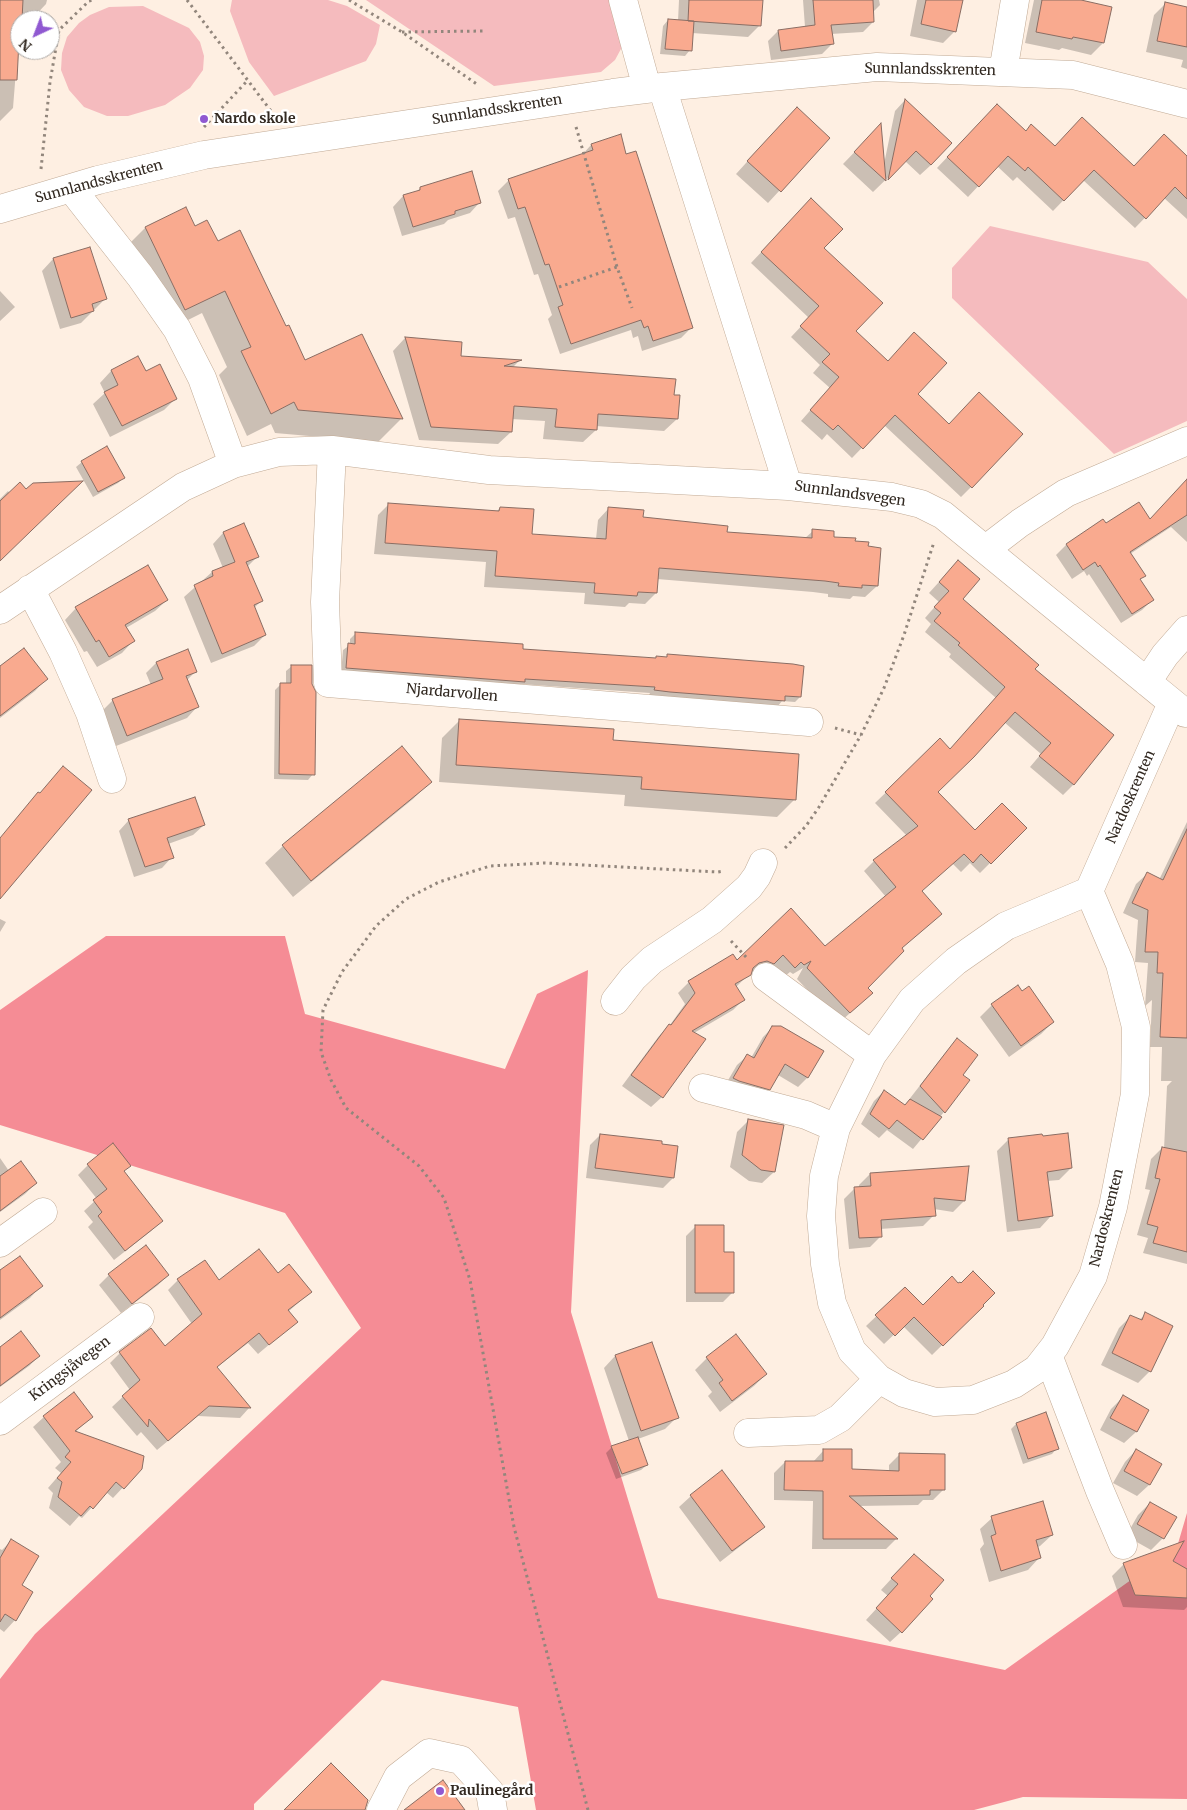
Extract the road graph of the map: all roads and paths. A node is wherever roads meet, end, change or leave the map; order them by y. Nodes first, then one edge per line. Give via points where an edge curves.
1 (93, 0) edge
2 (187, 0) edge
3 (349, 0) edge
4 (623, 0) edge
5 (1015, 0) edge
6 (485, 31) dead end
7 (402, 32) junction
8 (1003, 72) junction
9 (248, 80) junction
10 (654, 87) junction
11 (482, 88) dead end
12 (568, 100) junction
13 (1187, 104) edge
14 (275, 117) dead end
15 (198, 133) dead end
16 (40, 170) dead end
17 (71, 188) junction
18 (0, 209) edge
19 (617, 267) junction
20 (559, 287) dead end
21 (632, 308) dead end
22 (1187, 441) edge
23 (332, 450) junction
24 (233, 464) junction
25 (788, 486) junction
26 (942, 514) junction
27 (986, 549) junction
28 (30, 589) junction
29 (0, 610) edge
30 (1187, 630) edge
31 (1147, 682) junction
32 (1180, 708) edge
33 (809, 722) dead end
34 (112, 779) dead end
35 (763, 863) junction
36 (1090, 891) junction
37 (766, 977) dead end
38 (615, 1001) dead end
39 (872, 1055) junction
40 (703, 1088) dead end
41 (836, 1128) junction
42 (43, 1212) dead end
43 (0, 1243) edge
44 (140, 1316) dead end
45 (1048, 1355) junction
46 (879, 1379) junction
47 (0, 1421) edge
48 (748, 1433) dead end
49 (1123, 1545) dead end
50 (382, 1810) edge
51 (494, 1810) edge
52 (588, 1810) edge

1 - 16 path via 59,30
2 - 9 path
3 - 7 path
4 - 10 street, Sunnlandsvegen
5 - 8 street, Sunnlandsskrenten
6 - 7 path
7 - 11 path
8 - 10 street, Sunnlandsskrenten via 877,67
8 - 13 street, Sunnlandsskrenten via 1072,75
9 - 14 path
9 - 15 path
10 - 12 street, Sunnlandsskrenten
10 - 25 street, Sunnlandsvegen
12 - 17 street, Sunnlandsskrenten via 204,155
12 - 19 path
17 - 18 street, Sunnlandsskrenten
17 - 24 street via 177,329 202,378
19 - 20 path
19 - 21 path
22 - 27 street via 1066,493
23 - 24 street via 278,452
23 - 25 street via 489,470
23 - 33 street, Njardarvollen via 325,602 328,683
24 - 28 street via 183,487
25 - 26 street, Sunnlandsvegen via 892,497 921,504
26 - 27 street, Sunnlandsvegen
26 - 35 path via 904,636 861,735 806,826 788,846
27 - 31 street, Sunnlandsvegen
28 - 29 street
28 - 34 street via 90,713
30 - 31 street
31 - 32 street, Sunnlandsvegen
32 - 36 street, Nardoskrenten
35 - 38 street via 749,887 712,920 652,960
35 - 52 path via 718,872 545,863 490,866 439,882 406,899 376,926 342,972 323,1010 321,1052 346,1108 418,1166 444,1198 470,1280 514,1527
36 - 39 street, Nardoskrenten via 1006,926 956,961 912,1000
36 - 45 street, Nardoskrenten via 1120,964 1136,1027 1135,1094 1113,1207 1092,1276
37 - 39 street
39 - 41 street, Nardoskrenten
40 - 41 street via 806,1115
41 - 46 street, Nardoskrenten via 824,1176 821,1216 824,1264 832,1303 852,1352
42 - 43 street
44 - 47 street, Kringsjåvegen
45 - 46 street, Nardoskrenten via 1037,1369 1014,1384 973,1400 935,1402 904,1393
45 - 49 street
46 - 48 street via 840,1418 819,1430
50 - 51 street via 398,1777 429,1753 461,1760 490,1792

